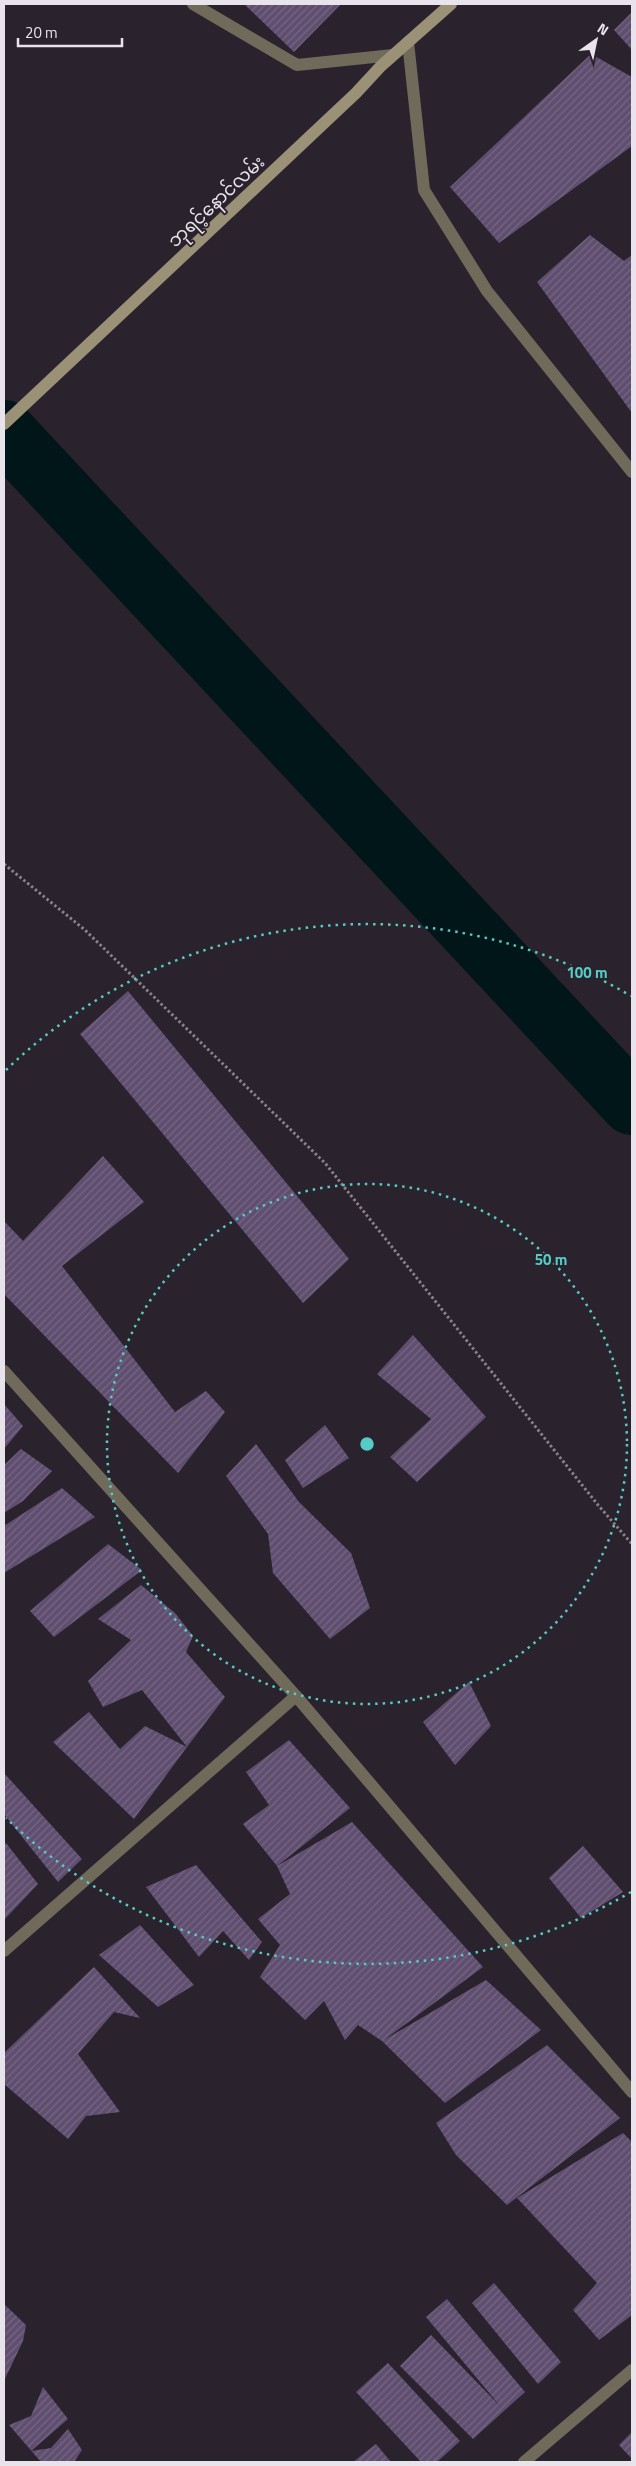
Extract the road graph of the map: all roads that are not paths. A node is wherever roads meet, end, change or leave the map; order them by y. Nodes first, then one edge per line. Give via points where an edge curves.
1 (193, 4) edge
2 (451, 4) edge
3 (408, 42) junction
4 (393, 55) junction
5 (4, 424) edge
6 (632, 472) edge
7 (4, 1371) edge
8 (296, 1696) junction
9 (4, 1950) edge
10 (632, 2092) edge
11 (632, 2370) edge
12 (524, 2462) edge

1 - 4 street via 297,65
2 - 3 street, ဘုရင့်နောင်လမ်း
3 - 4 street, ဘုရင့်နောင်လမ်း
3 - 6 street via 424,190 488,291
4 - 5 street, ဘုရင့်နောင်လမ်း
7 - 8 street
8 - 9 street
8 - 10 street
11 - 12 street

